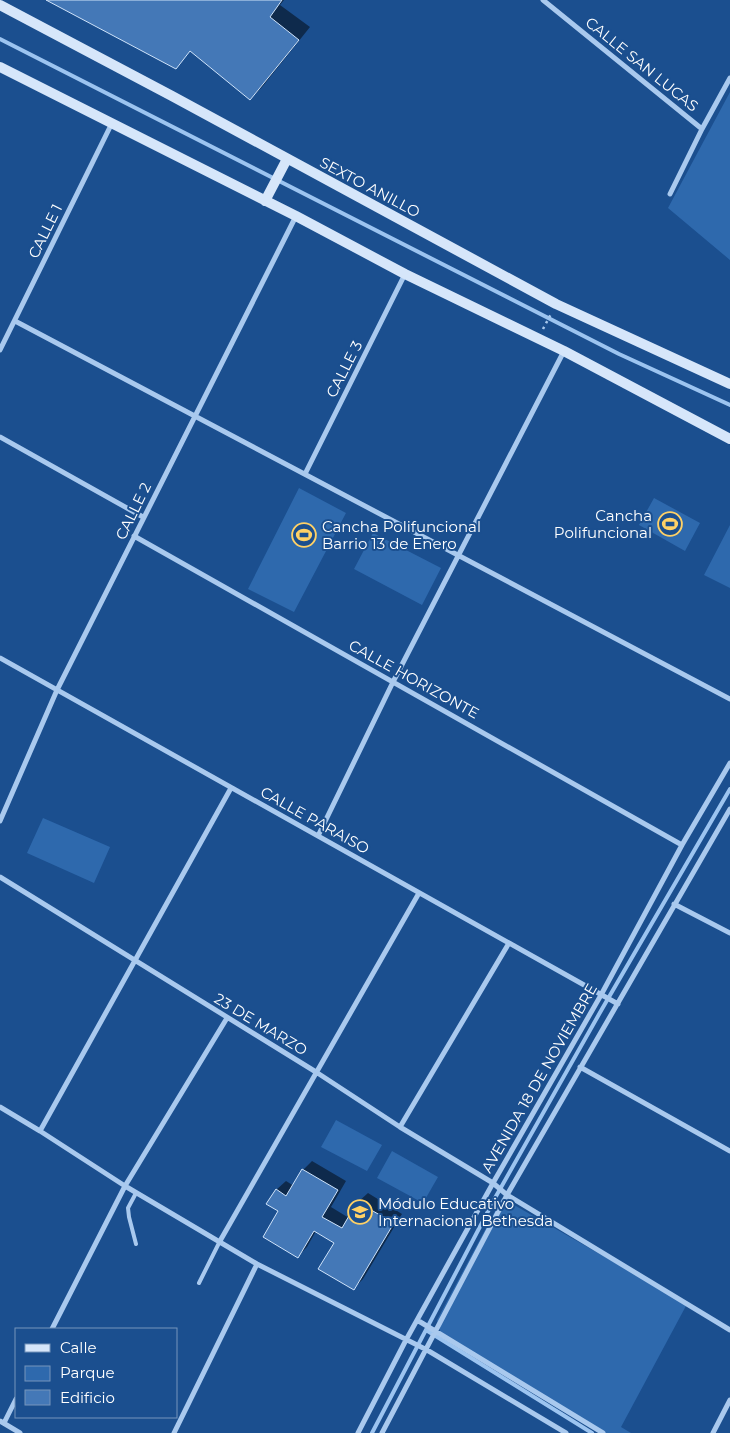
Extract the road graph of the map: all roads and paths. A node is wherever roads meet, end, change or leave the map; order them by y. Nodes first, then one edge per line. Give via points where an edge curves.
1 (543, 0) edge
2 (0, 5) edge
3 (0, 66) edge
4 (730, 78) edge
5 (112, 122) junction
6 (702, 129) junction
7 (284, 164) junction
8 (670, 194) dead end
9 (265, 201) junction
10 (296, 216) junction
11 (405, 274) junction
12 (553, 309) dead end
13 (15, 321) junction
14 (544, 326) dead end
15 (0, 350) edge
16 (564, 350) junction
17 (730, 384) edge
18 (195, 416) junction
19 (0, 437) edge
20 (730, 439) edge
21 (306, 474) junction
22 (143, 517) junction
23 (134, 536) junction
24 (458, 553) junction
25 (0, 658) edge
26 (393, 682) junction
27 (57, 690) junction
28 (730, 699) edge
29 (730, 763) edge
30 (231, 788) junction
31 (730, 809) edge
32 (0, 822) edge
33 (318, 836) junction
34 (682, 845) junction
35 (0, 876) edge
36 (420, 893) junction
37 (674, 904) junction
38 (730, 933) edge
39 (509, 943) junction
40 (135, 960) junction
41 (604, 996) junction
42 (615, 1003) junction
43 (227, 1018) junction
44 (580, 1067) junction
45 (316, 1072) junction
46 (0, 1107) edge
47 (400, 1127) junction
48 (40, 1131) junction
49 (730, 1150) edge
50 (492, 1183) junction
51 (126, 1186) junction
52 (502, 1192) junction
53 (136, 1193) junction
54 (220, 1241) junction
55 (136, 1244) dead end
56 (257, 1264) junction
57 (199, 1283) dead end
58 (419, 1321) junction
59 (53, 1328) edge
60 (730, 1330) edge
61 (434, 1331) junction
62 (408, 1341) junction
63 (426, 1348) junction
64 (730, 1400) edge
65 (15, 1401) edge
66 (2, 1422) edge
67 (563, 1432) edge
68 (20, 1433) edge
69 (174, 1433) edge
70 (358, 1433) edge
71 (382, 1433) edge
72 (603, 1433) edge
73 (713, 1433) edge

1 - 6 street, CALLE SAN LUCAS
2 - 7 main road, SEXTO ANILLO via 172,96
3 - 5 main road
4 - 6 street
5 - 9 main road
5 - 13 street, CALLE 1
6 - 8 street
7 - 9 main road
7 - 17 main road, SEXTO ANILLO via 556,304
9 - 10 main road
10 - 11 main road
10 - 18 street, CALLE 2
11 - 16 main road
11 - 21 street, CALLE 3
12 - 14 path
13 - 15 street, CALLE 1
13 - 18 street
16 - 20 main road
16 - 24 street
18 - 21 street
18 - 22 street, CALLE 2
19 - 22 street
21 - 24 street
22 - 23 street, CALLE 2
23 - 26 street, CALLE HORIZONTE
23 - 27 street, CALLE 2
24 - 26 street
24 - 28 street
25 - 27 street, CALLE PARAISO
26 - 33 street
26 - 34 street, CALLE HORIZONTE
27 - 30 street, CALLE PARAISO
27 - 32 street, CALLE 2
29 - 34 street, AVENIDA 18 DE NOVIEMBRE
30 - 33 street, CALLE PARAISO
30 - 40 street
31 - 37 street, AVENIDA 18 DE NOVIEMBRE
33 - 36 street, CALLE PARAISO
34 - 41 street, AVENIDA 18 DE NOVIEMBRE
35 - 40 street, 23 DE MARZO
36 - 39 street, CALLE PARAISO
36 - 45 street
37 - 38 street
37 - 42 street, AVENIDA 18 DE NOVIEMBRE
39 - 41 street, CALLE PARAISO
39 - 47 street
40 - 43 street, 23 DE MARZO
40 - 48 street
41 - 42 street, CALLE PARAISO
41 - 50 street, AVENIDA 18 DE NOVIEMBRE
42 - 44 street, AVENIDA 18 DE NOVIEMBRE
43 - 45 street, 23 DE MARZO
43 - 51 street
44 - 49 street
44 - 52 street, AVENIDA 18 DE NOVIEMBRE
45 - 47 street, 23 DE MARZO
45 - 54 street
46 - 48 street
47 - 50 street, 23 DE MARZO
48 - 51 street
50 - 52 street, 23 DE MARZO
50 - 58 street, AVENIDA 18 DE NOVIEMBRE
51 - 53 street
51 - 59 street
52 - 60 street, 23 DE MARZO
52 - 61 street, AVENIDA 18 DE NOVIEMBRE
53 - 54 street
53 - 55 lane via 128,1208
54 - 56 street
54 - 57 lane
56 - 62 street
56 - 69 street
58 - 61 street
58 - 62 street, AVENIDA 18 DE NOVIEMBRE
61 - 63 street, AVENIDA 18 DE NOVIEMBRE
61 - 72 street
62 - 63 street
62 - 70 street, AVENIDA 18 DE NOVIEMBRE
63 - 67 street
63 - 71 street, AVENIDA 18 DE NOVIEMBRE
64 - 73 street
65 - 66 street
66 - 68 street

